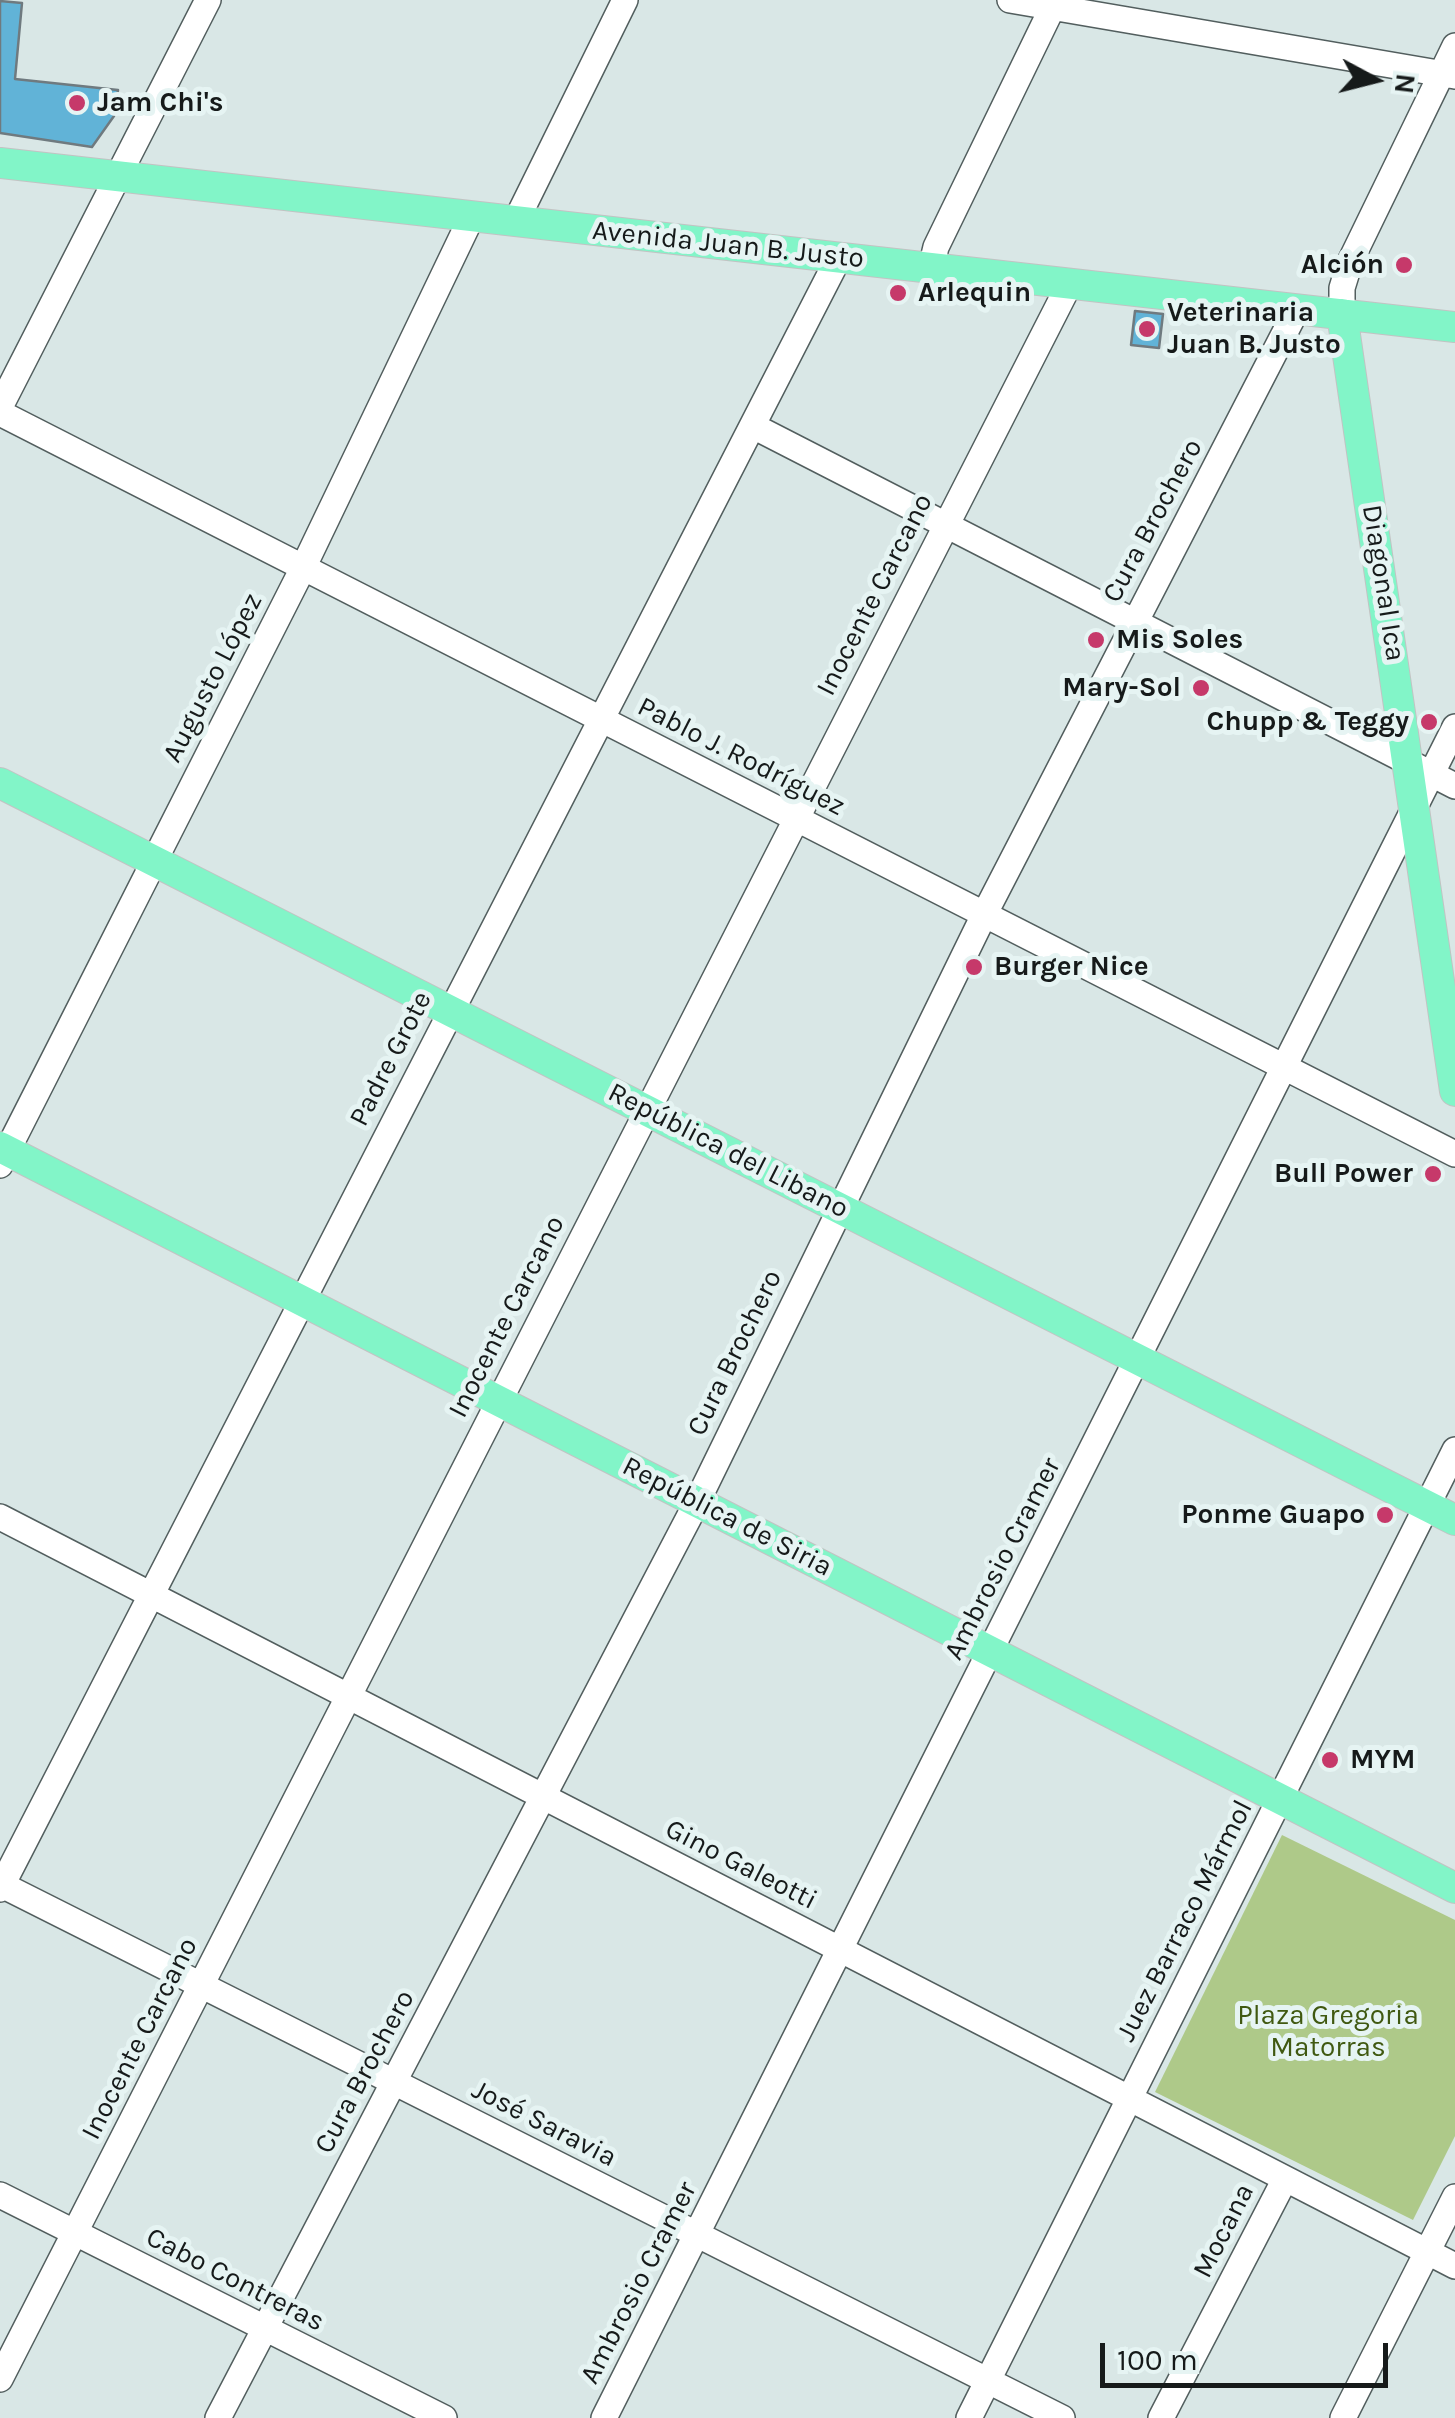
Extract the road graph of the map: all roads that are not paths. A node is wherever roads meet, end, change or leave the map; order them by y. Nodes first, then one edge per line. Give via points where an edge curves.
1 (208, 0) edge
2 (625, 0) edge
3 (1010, 0) edge
4 (1054, 4) edge
5 (1455, 46) edge
6 (1448, 75) edge
7 (0, 163) edge
8 (121, 176) junction
9 (472, 216) junction
10 (516, 221) junction
11 (838, 258) junction
12 (931, 268) junction
13 (1070, 283) junction
14 (1297, 309) junction
15 (1342, 314) junction
16 (1455, 327) edge
17 (0, 410) edge
18 (754, 426) junction
19 (944, 525) junction
20 (302, 568) junction
21 (1134, 622) junction
22 (599, 718) junction
23 (1455, 727) edge
24 (1420, 769) junction
25 (0, 783) edge
26 (1455, 786) edge
27 (1416, 805) junction
28 (795, 818) junction
29 (154, 861) junction
30 (984, 915) junction
31 (450, 1011) junction
32 (1284, 1067) junction
33 (1455, 1091) edge
34 (646, 1110) junction
35 (2, 1154) edge
36 (1455, 1154) edge
37 (838, 1207) junction
38 (301, 1301) junction
39 (1137, 1359) junction
40 (498, 1401) junction
41 (1455, 1450) edge
42 (697, 1502) junction
43 (1427, 1506) junction
44 (0, 1517) edge
45 (1455, 1520) edge
46 (151, 1595) junction
47 (990, 1651) junction
48 (348, 1696) junction
49 (543, 1797) junction
50 (1280, 1799) junction
51 (1, 1886) edge
52 (1455, 1888) edge
53 (840, 1950) junction
54 (200, 1985) junction
55 (394, 2082) junction
56 (1130, 2098) junction
57 (1285, 2179) junction
58 (0, 2195) edge
59 (1455, 2197) edge
60 (74, 2232) junction
61 (696, 2234) junction
62 (1428, 2252) junction
63 (1455, 2266) edge
64 (265, 2328) junction
65 (0, 2379) edge
66 (988, 2380) junction
67 (218, 2418) edge
68 (444, 2418) edge
69 (604, 2418) edge
70 (969, 2418) edge
71 (1062, 2418) edge
72 (1161, 2418) edge
73 (1344, 2418) edge

1 - 8 street
2 - 10 street
3 - 4 street
4 - 6 street
4 - 12 street
5 - 6 street
6 - 15 street via 1350,262
7 - 8 main road, Avenida Juan B. Justo
8 - 9 main road, Avenida Juan B. Justo
8 - 17 street
9 - 10 main road, Avenida Juan B. Justo
9 - 20 street, Augusto López
10 - 11 main road, Avenida Juan B. Justo
11 - 12 main road, Avenida Juan B. Justo
11 - 18 street, Padre Grote
12 - 13 main road, Avenida Juan B. Justo
13 - 14 main road, Avenida Juan B. Justo
13 - 19 street, Inocente Carcano
14 - 15 main road, Avenida Juan B. Justo
14 - 21 street, Cura Brochero
15 - 16 main road, Avenida Juan B. Justo
15 - 24 main road, Diagonal Ica
17 - 20 street, Pablo J. Rodríguez
18 - 19 street
18 - 22 street, Padre Grote
19 - 21 street
19 - 28 street, Inocente Carcano
20 - 22 street, Pablo J. Rodríguez
20 - 29 street, Augusto López
21 - 24 street
21 - 30 street, Cura Brochero
22 - 28 street, Pablo J. Rodríguez
22 - 31 street, Padre Grote
23 - 24 street
24 - 26 street
24 - 27 main road, Diagonal Ica
25 - 29 main road, República del Libano
27 - 32 street, Ambrosio Cramer
27 - 33 main road, Diagonal Ica
28 - 30 street, Pablo J. Rodríguez
28 - 34 street, Inocente Carcano
29 - 31 main road, República del Libano
29 - 35 street, Augusto López
30 - 32 street, Pablo J. Rodríguez
30 - 37 street, Cura Brochero
31 - 34 main road, República del Libano
31 - 38 street, Padre Grote
32 - 36 street, Pablo J. Rodríguez
32 - 39 street, Ambrosio Cramer
34 - 37 main road, República del Libano
34 - 40 street, Inocente Carcano
35 - 38 main road, República de Siria
37 - 39 main road, República del Libano
37 - 42 street, Cura Brochero
38 - 40 main road, República de Siria
38 - 46 street, Padre Grote
39 - 43 main road, República del Libano
39 - 47 street, Ambrosio Cramer
40 - 42 main road, República de Siria
40 - 48 street, Inocente Carcano
41 - 43 street, Juez Barraco Mármol
42 - 47 main road, República de Siria
42 - 49 street, Cura Brochero
43 - 45 main road, República del Libano
43 - 50 street, Juez Barraco Mármol
44 - 46 street, Gino Galeotti
46 - 48 street, Gino Galeotti
46 - 51 street, Padre Grote
47 - 50 main road, República de Siria
47 - 53 street, Ambrosio Cramer
48 - 49 street, Gino Galeotti
48 - 54 street, Inocente Carcano
49 - 53 street, Gino Galeotti
49 - 55 street, Cura Brochero
50 - 52 main road, República de Siria
50 - 56 street, Juez Barraco Mármol
51 - 54 street, José Saravia
53 - 56 street, Gino Galeotti
53 - 61 street, Ambrosio Cramer
54 - 55 street, José Saravia
54 - 60 street, Inocente Carcano
55 - 61 street, José Saravia
55 - 64 street, Cura Brochero
56 - 57 street, Gino Galeotti
56 - 66 street, Juez Barraco Mármol
57 - 62 street, Gino Galeotti
57 - 72 street, Mocana
58 - 60 street, Cabo Contreras
59 - 62 street
60 - 64 street, Cabo Contreras
60 - 65 street, Inocente Carcano
61 - 66 street, José Saravia
61 - 69 street, Ambrosio Cramer
62 - 63 street, Gino Galeotti
62 - 73 street
64 - 67 street, Cura Brochero
64 - 68 street, Cabo Contreras
66 - 70 street, Juez Barraco Mármol
66 - 71 street, José Saravia

